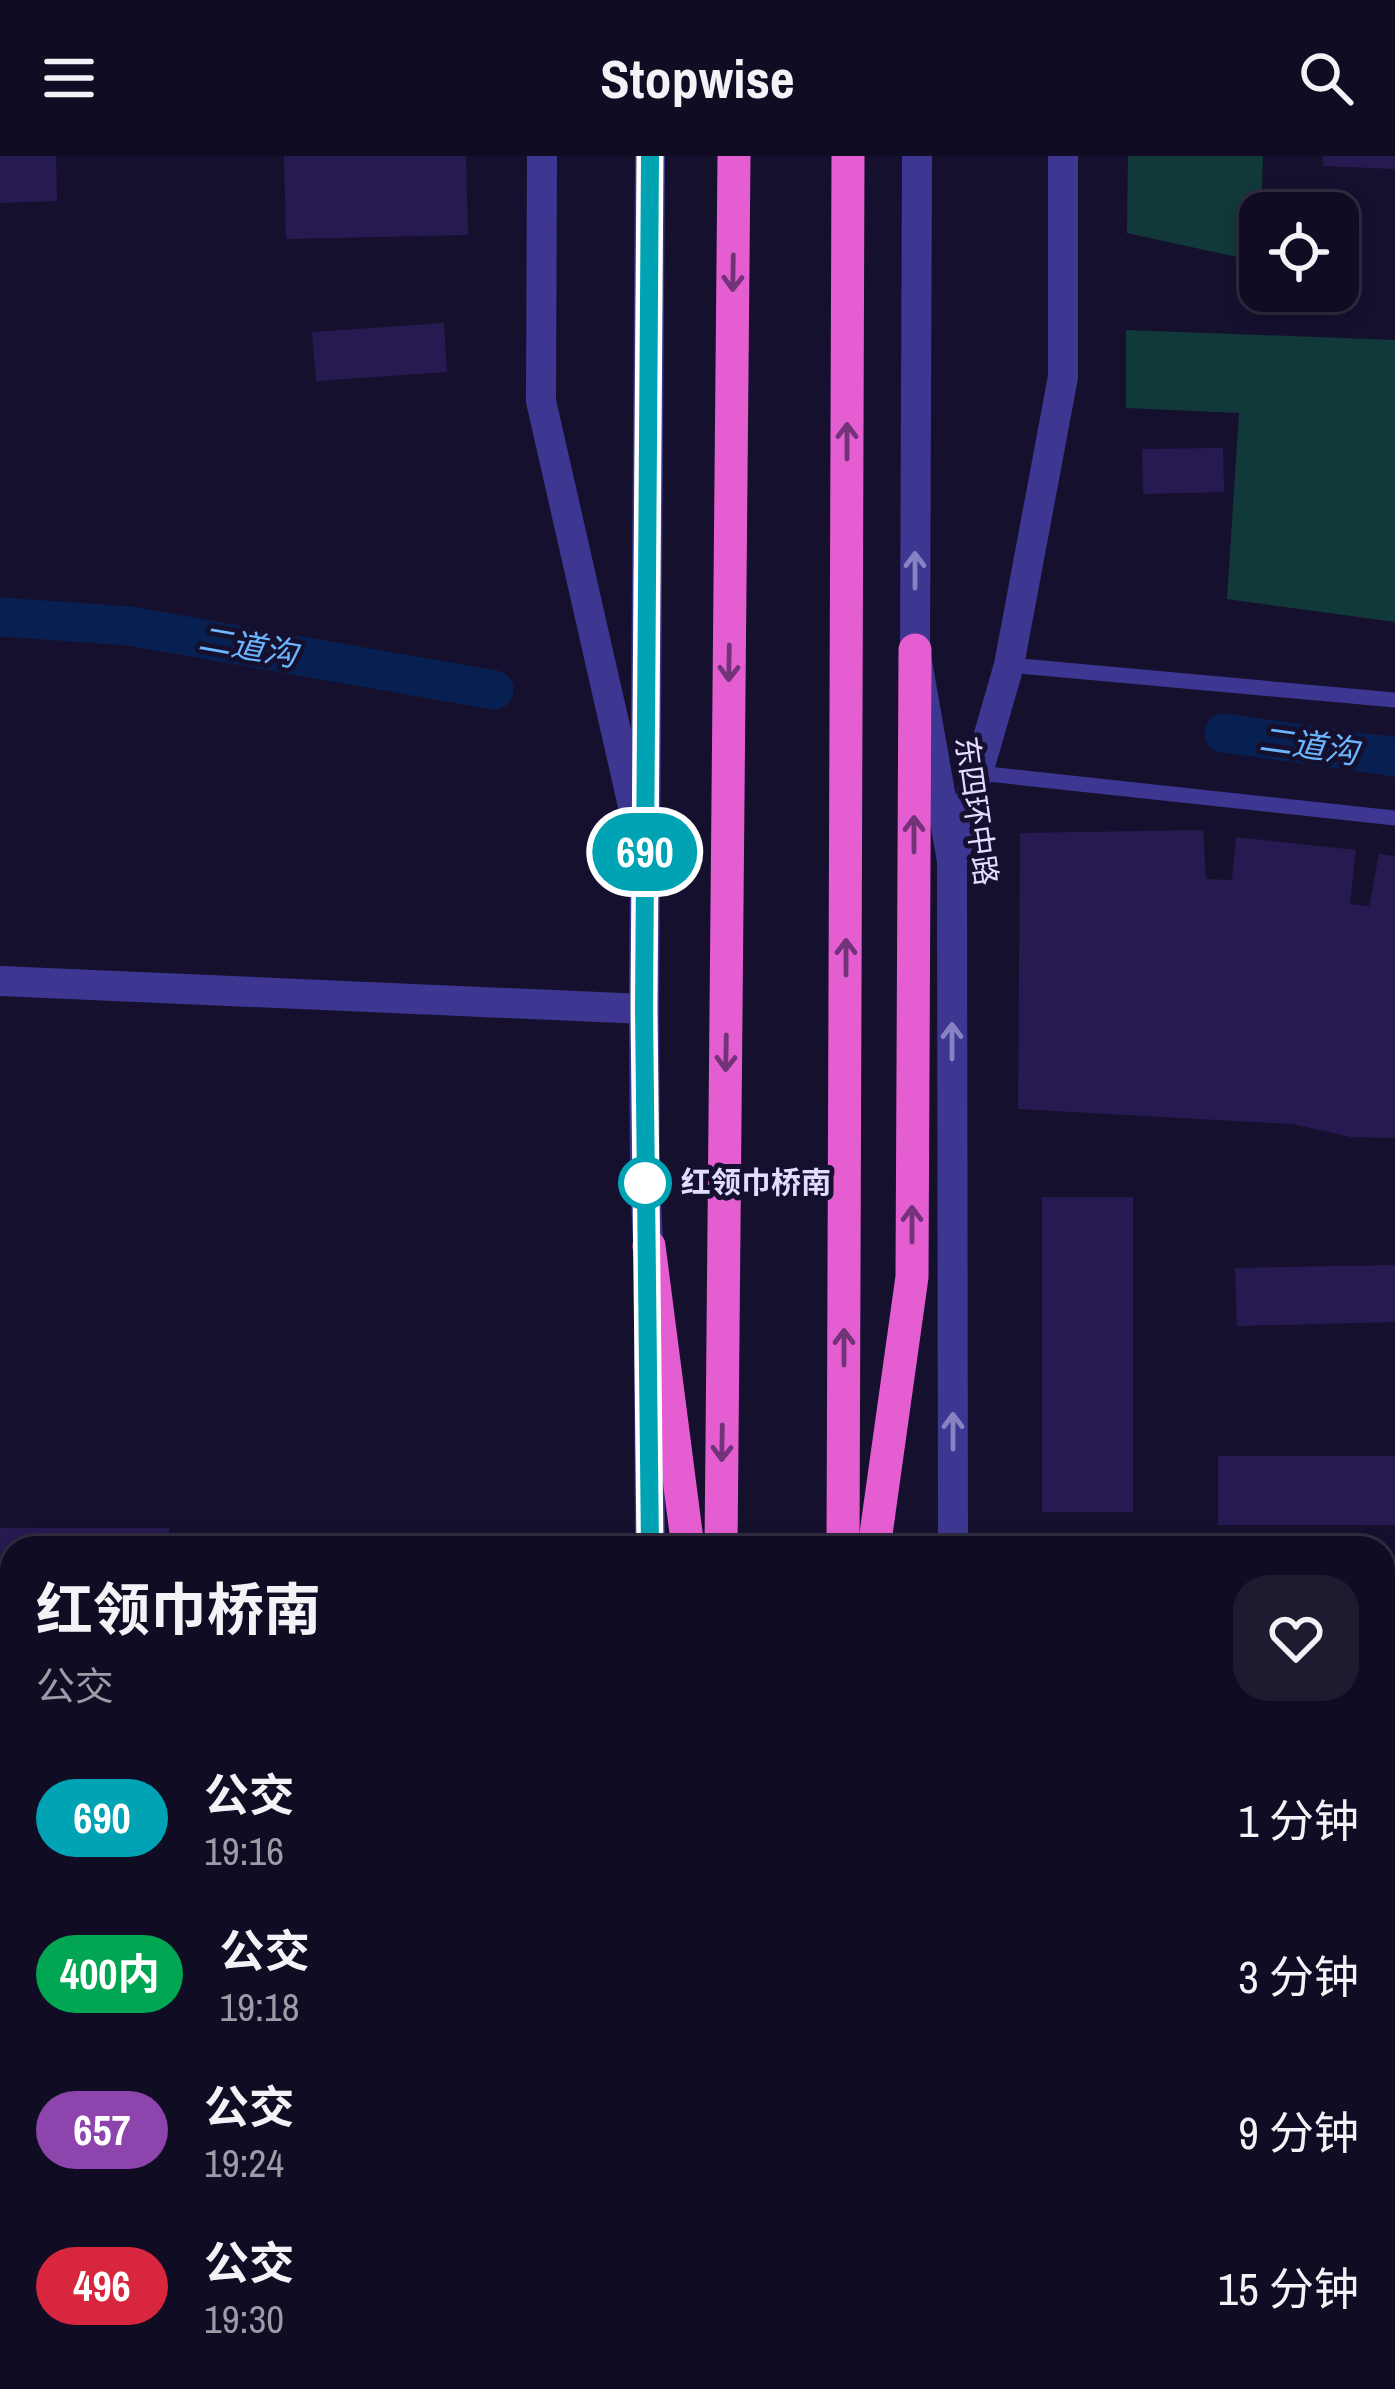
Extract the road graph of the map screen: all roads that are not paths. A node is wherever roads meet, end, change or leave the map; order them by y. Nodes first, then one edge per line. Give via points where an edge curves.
1 (542, 156) edge
2 (650, 156) edge
3 (734, 156) edge
4 (848, 156) edge
5 (917, 156) edge
6 (1063, 156) edge
7 (915, 650) junction
8 (1009, 665) junction
9 (1395, 700) edge
10 (977, 773) junction
11 (1395, 818) edge
12 (645, 859) junction
13 (952, 861) junction
14 (0, 981) edge
15 (644, 1009) junction
16 (649, 1246) junction
17 (650, 1536) edge
18 (686, 1536) edge
19 (722, 1536) edge
20 (843, 1536) edge
21 (876, 1536) edge
22 (953, 1536) edge

1 - 12 street via 541,401
2 - 12 street
3 -> 19 highway
20 -> 4 highway
7 -> 5 street, 东四环中路
6 - 8 street via 1063,377
7 - 13 street, 东四环中路
21 -> 7 highway via 912,1276
8 - 9 lane
8 - 10 street
10 - 11 lane
10 - 13 street
12 - 15 street
22 -> 13 street, 东四环中路
14 - 15 street
15 - 16 street
16 - 17 street
16 - 18 highway

